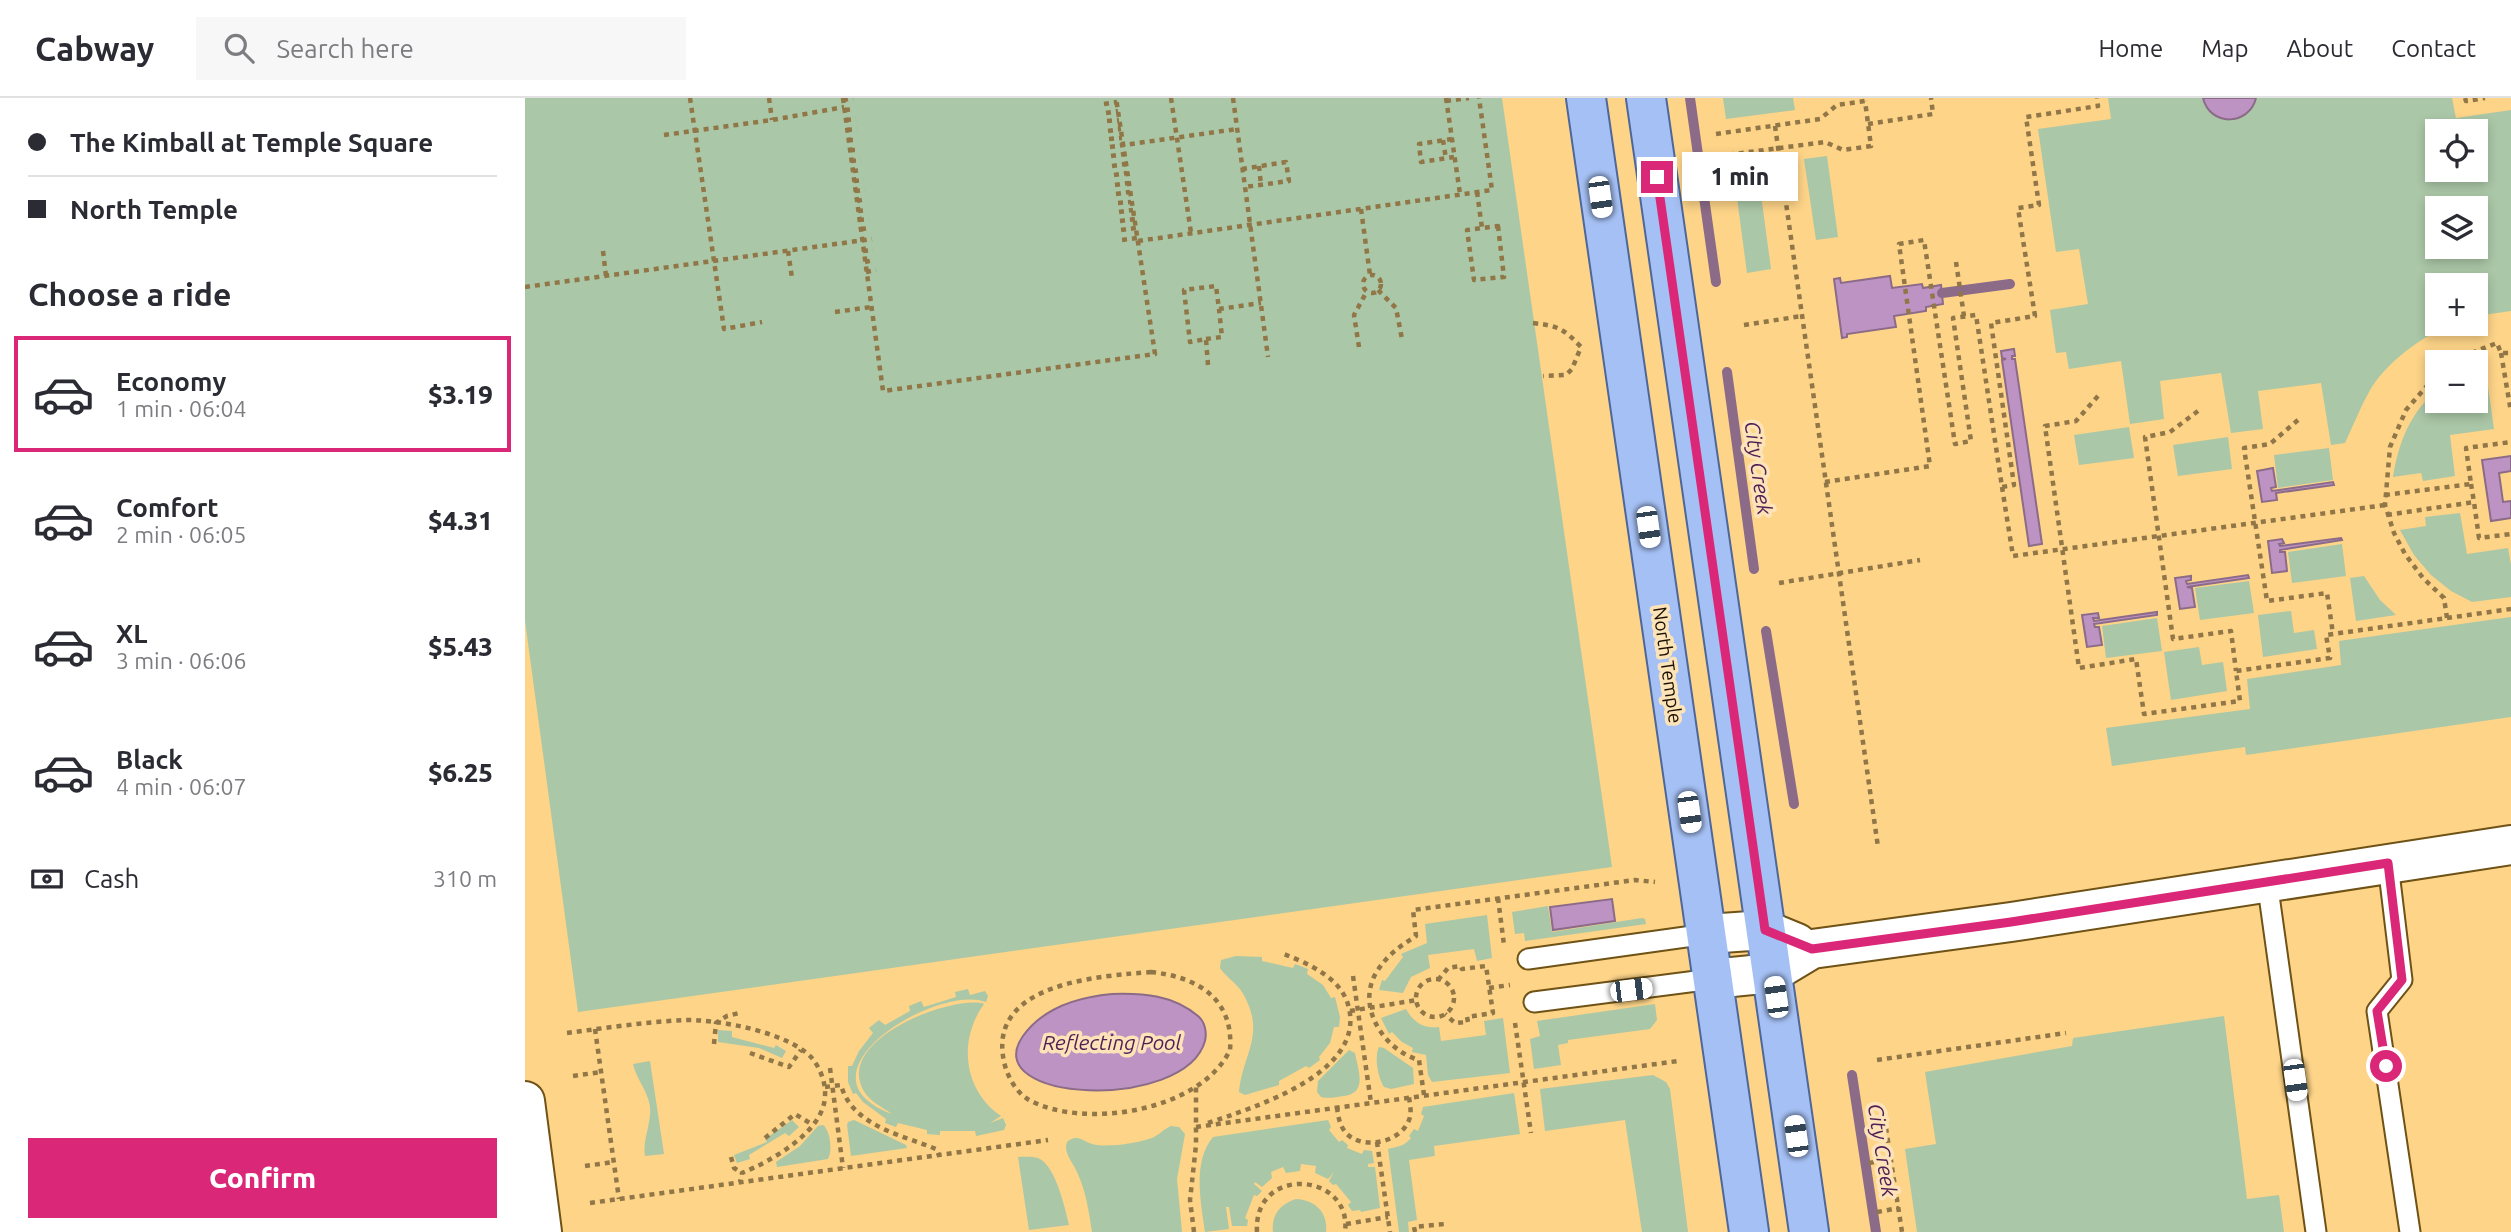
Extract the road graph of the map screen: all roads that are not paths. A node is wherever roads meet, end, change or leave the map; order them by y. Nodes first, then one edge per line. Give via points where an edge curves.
1 (1586, 98) edge
2 (1646, 98) edge
3 (2511, 845) edge
4 (2388, 863) junction
5 (2267, 881) junction
6 (1765, 930) junction
7 (1707, 934) junction
8 (1812, 949) junction
9 (1528, 959) dead end
10 (1772, 973) junction
11 (1712, 979) junction
12 (1534, 1002) dead end
13 (525, 1101) edge
14 (538, 1225) edge
15 (1749, 1232) edge
16 (1809, 1232) edge
17 (2316, 1232) edge
18 (2410, 1232) edge

1 - 7 main road, North Temple
2 - 6 main road
3 - 4 street
4 - 5 street
4 - 18 lane via 2402,980 2377,1011
5 - 8 street
5 - 17 lane
6 - 7 street
6 - 8 street
6 - 10 main road
7 - 9 lane
7 - 11 main road, North Temple
8 - 10 street
10 - 11 street
10 - 16 main road
11 - 12 lane
11 - 15 main road, North Temple
13 - 14 street

